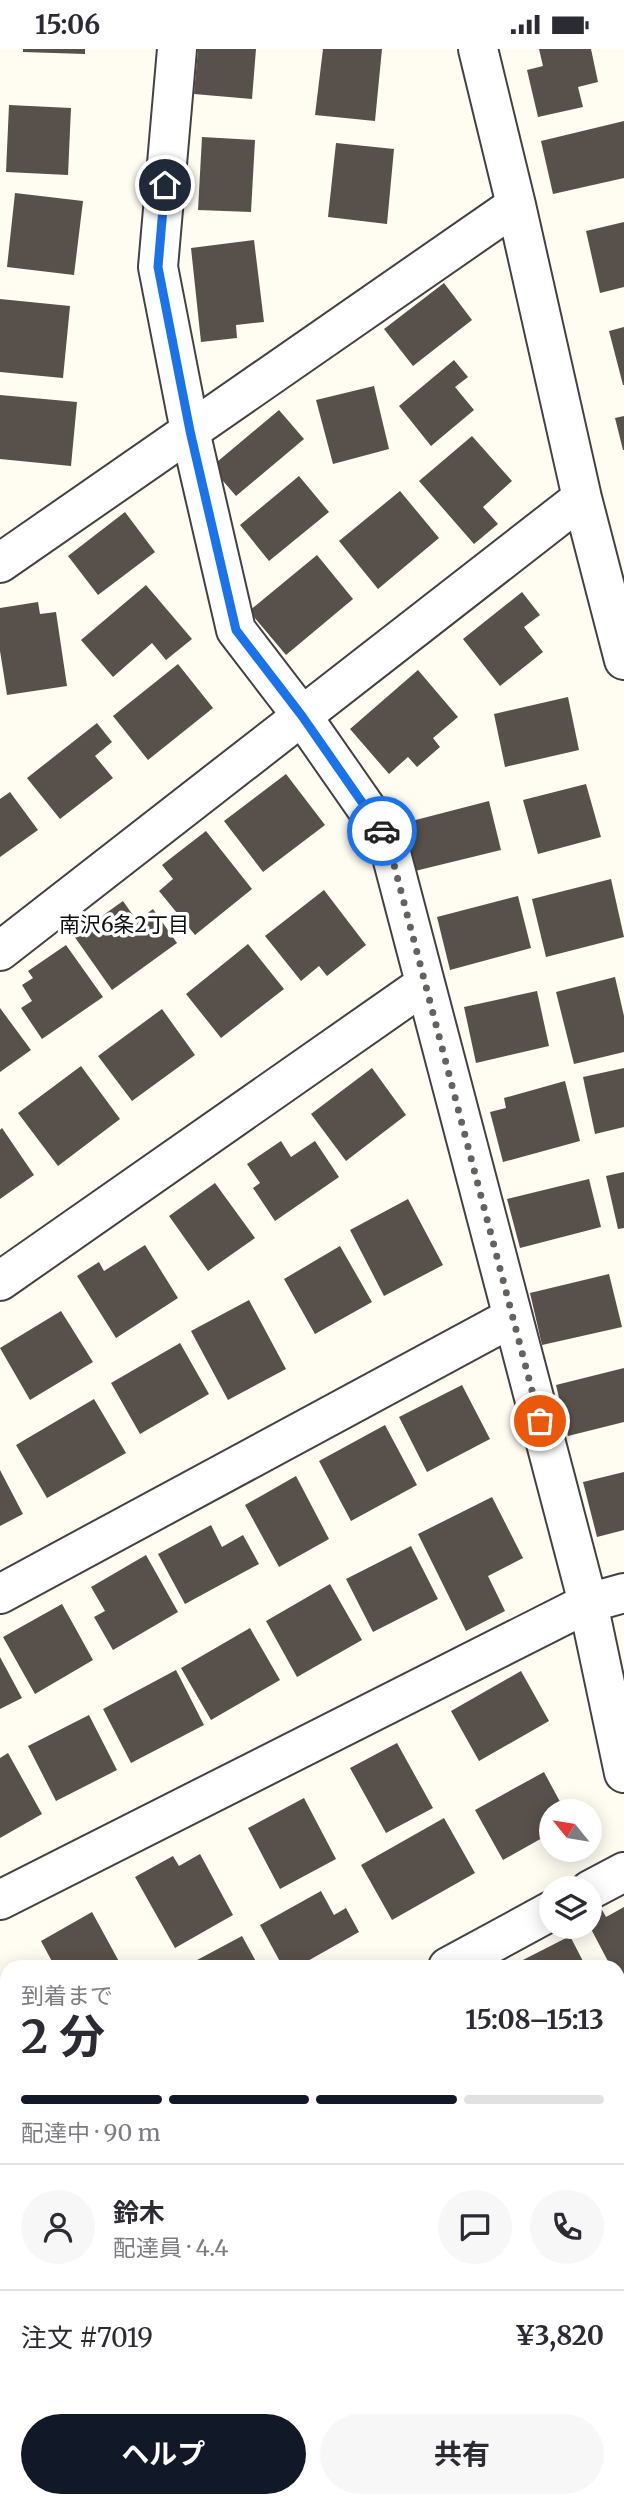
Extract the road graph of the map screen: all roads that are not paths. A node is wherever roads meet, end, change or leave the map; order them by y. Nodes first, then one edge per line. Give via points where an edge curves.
1 (177, 49) edge
2 (478, 49) edge
3 (516, 205) junction
4 (190, 431) junction
5 (582, 498) junction
6 (0, 563) edge
7 (624, 660) edge
8 (302, 716) junction
9 (0, 951) edge
10 (425, 984) junction
11 (0, 1280) edge
12 (513, 1317) junction
13 (624, 1593) edge
14 (0, 1594) edge
15 (588, 1603) junction
16 (624, 1773) edge
17 (624, 1872) edge
18 (602, 1884) edge
19 (0, 1900) edge
20 (539, 1918) edge
21 (462, 1960) edge

1 - 4 street via 158,267
2 - 3 street
3 - 4 street
3 - 5 street
4 - 6 street
4 - 8 street via 236,630
5 - 7 street
5 - 8 street
8 - 9 street
8 - 10 street via 387,838
10 - 11 street
10 - 12 street
12 - 14 street
12 - 15 street
13 - 15 street
15 - 16 street
15 - 19 street
17 - 18 street
20 - 21 street

